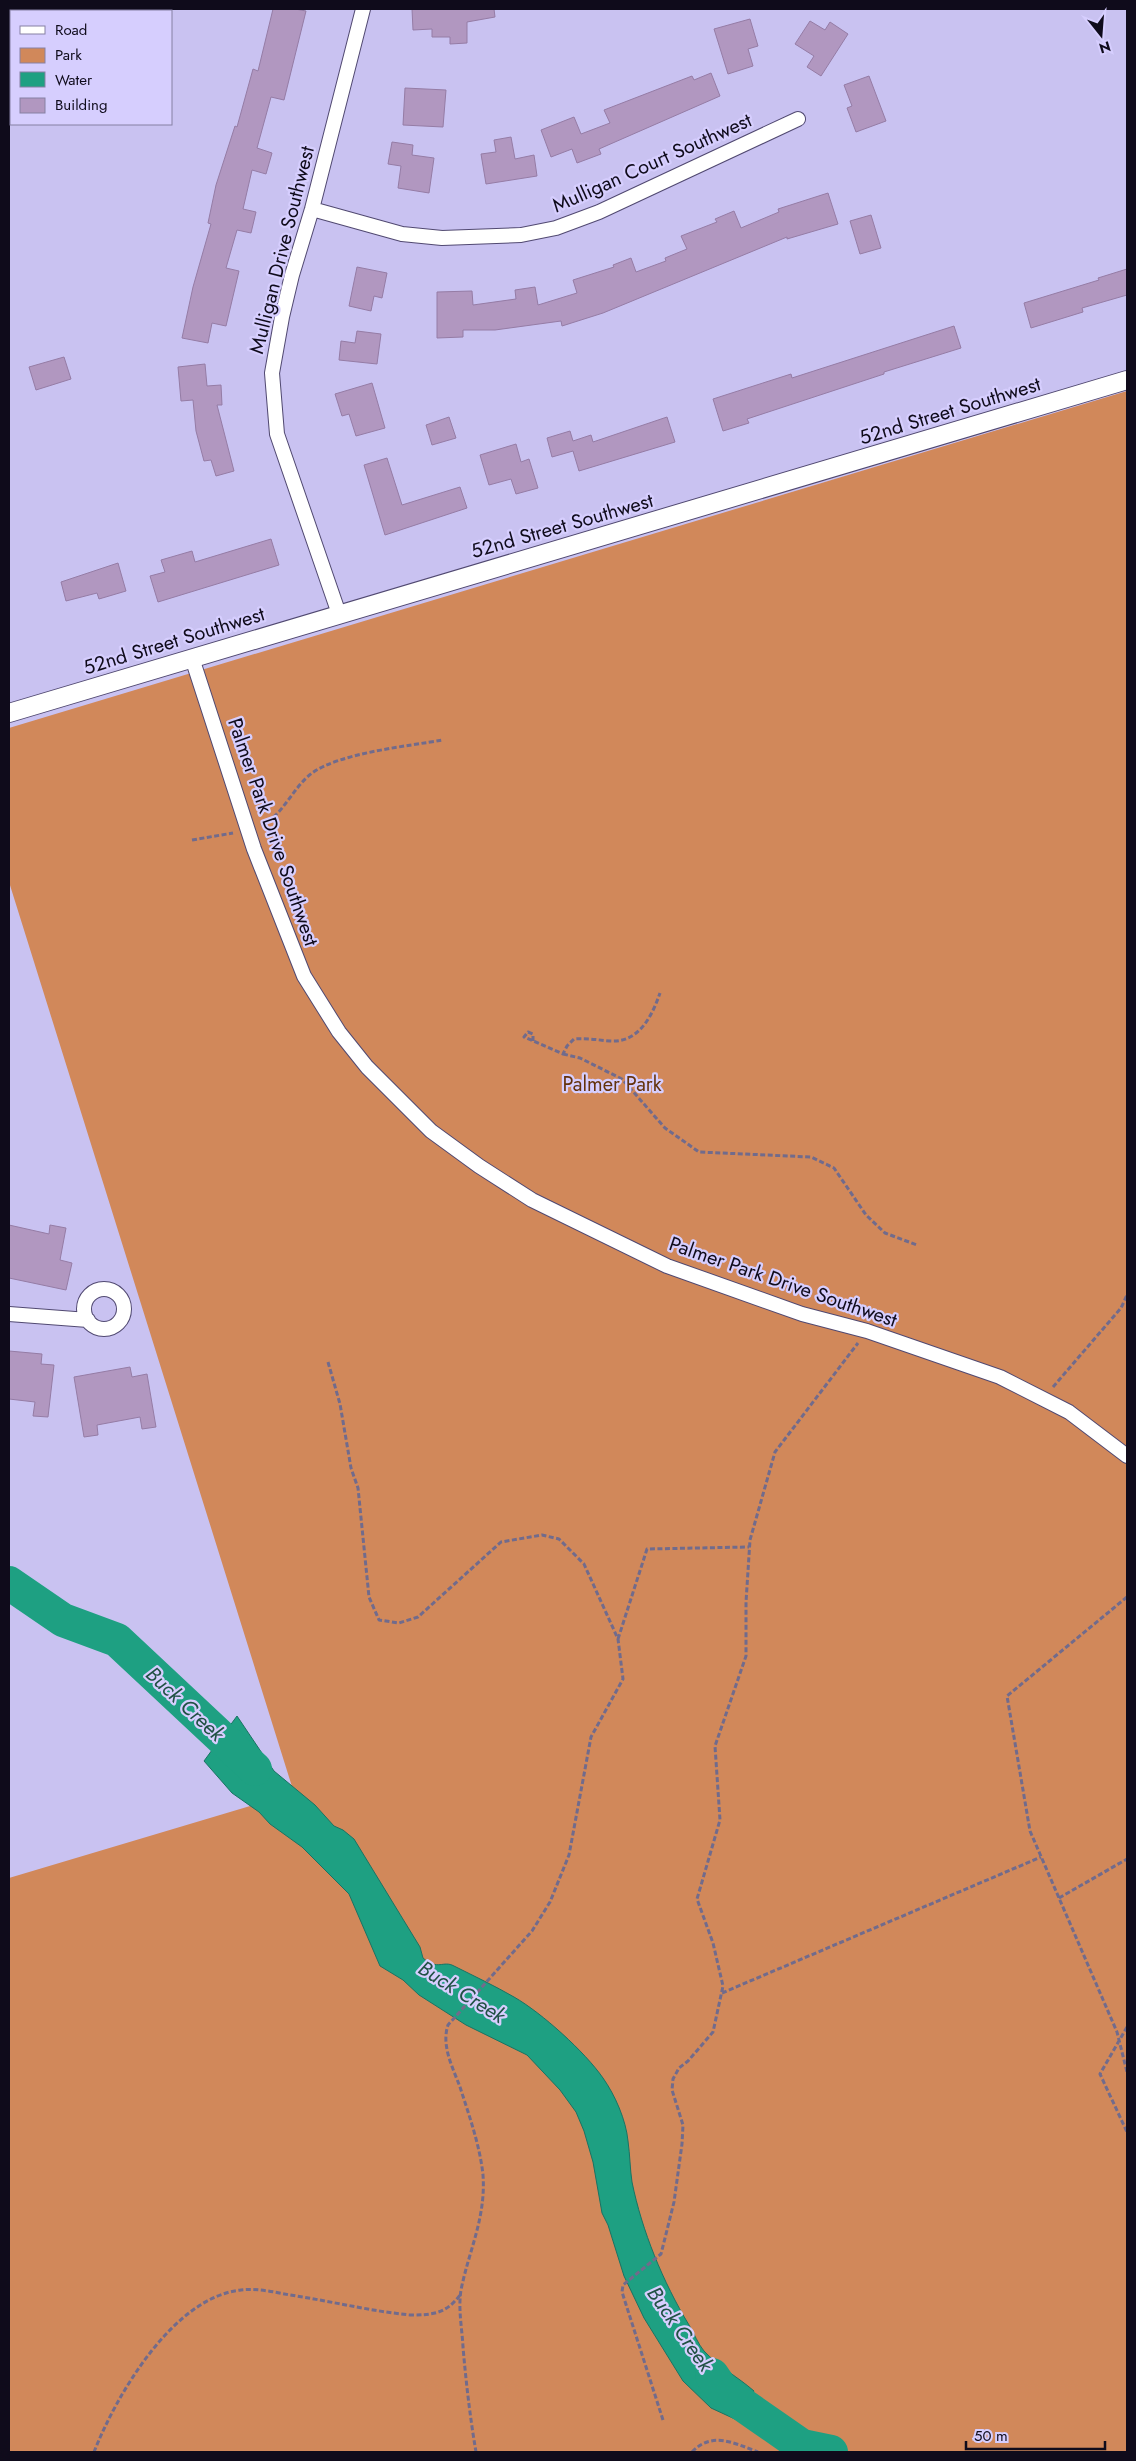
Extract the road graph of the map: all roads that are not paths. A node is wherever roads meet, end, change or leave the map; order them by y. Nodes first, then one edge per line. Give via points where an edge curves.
1 (363, 9) edge
2 (798, 119) dead end
3 (312, 209) junction
4 (1127, 380) edge
5 (339, 614) junction
6 (192, 658) junction
7 (9, 713) edge
8 (9, 1314) edge
9 (88, 1320) dead end
10 (1127, 1456) edge

1 - 3 street, Mulligan Drive Southwest
2 - 3 street, Mulligan Court Southwest via 599,212 556,228 521,235 442,238 402,234
3 - 5 street, Mulligan Drive Southwest via 292,275 272,374 277,434
4 - 5 street, 52nd Street Southwest
5 - 6 street, 52nd Street Southwest
6 - 7 street, 52nd Street Southwest
6 - 10 street, Palmer Park Drive Southwest via 248,830 304,976 339,1032 367,1067 431,1131 532,1200 667,1266 802,1314 867,1331 1000,1377 1069,1412
8 - 9 street

